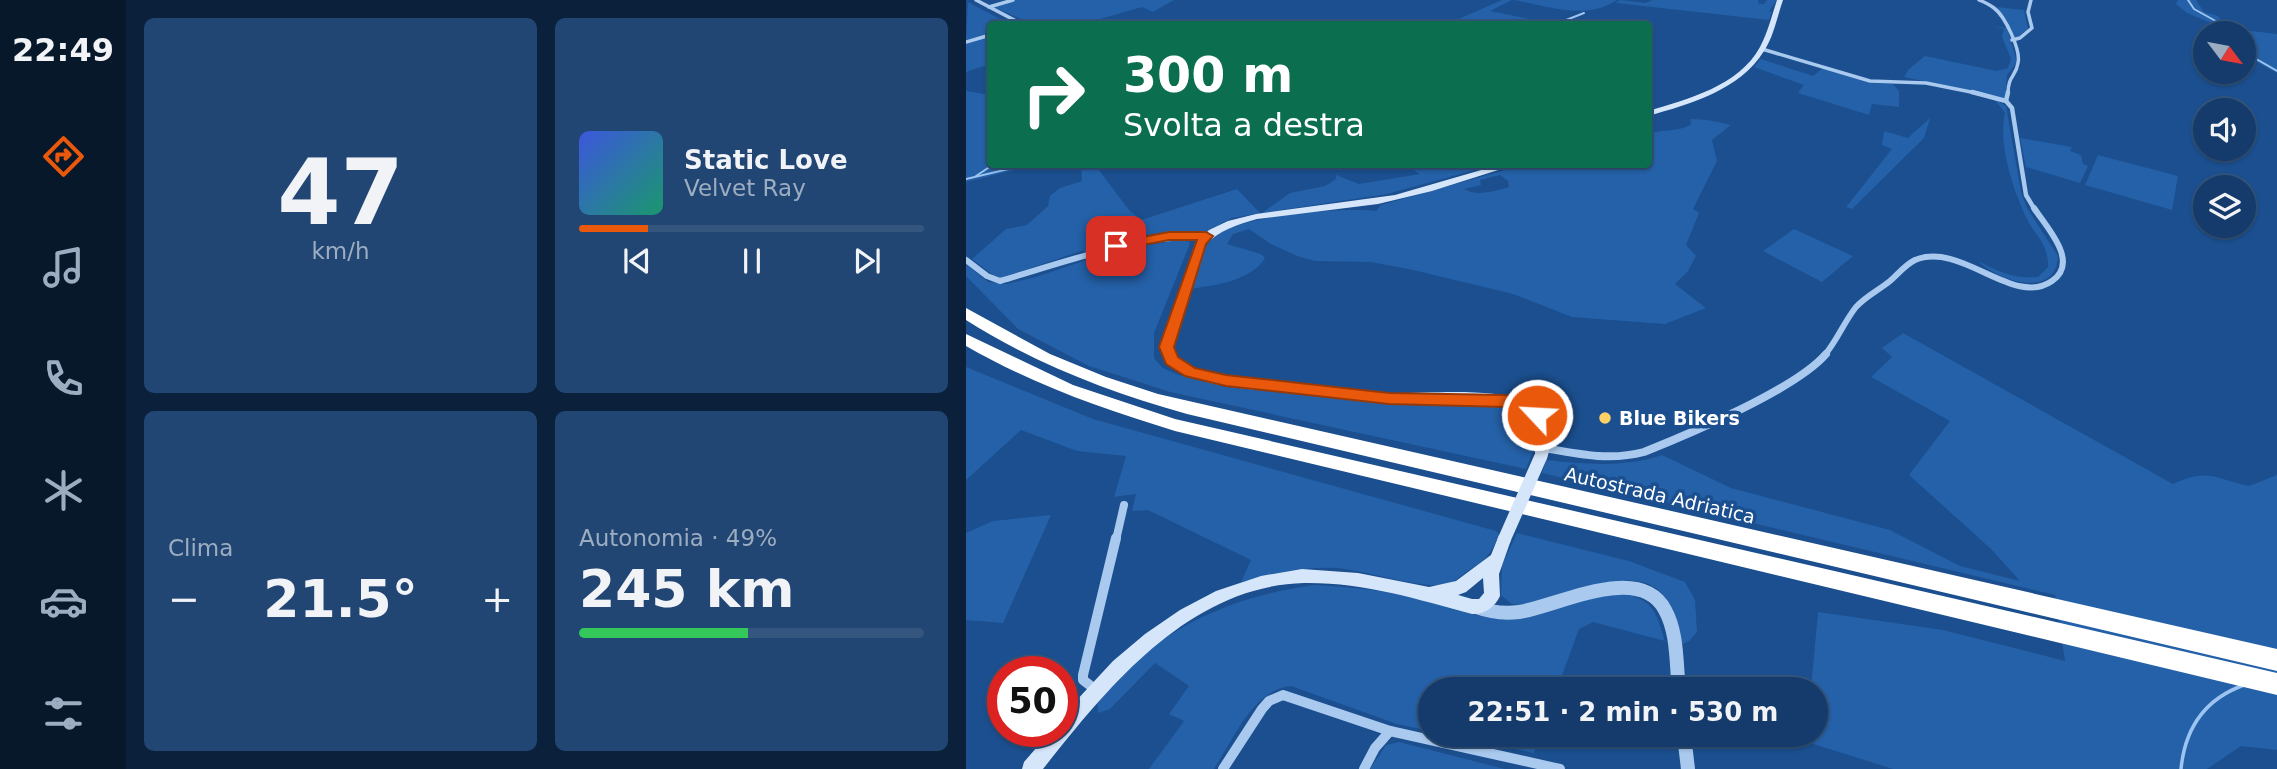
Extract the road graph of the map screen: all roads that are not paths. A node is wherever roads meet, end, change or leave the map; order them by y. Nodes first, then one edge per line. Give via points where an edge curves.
1 (976, 0) edge
2 (1013, 0) edge
3 (1780, 0) edge
4 (1979, 0) edge
5 (2031, 0) edge
6 (989, 7) junction
7 (1016, 21) edge
8 (987, 36) edge
9 (2012, 40) junction
10 (966, 42) edge
11 (1762, 49) junction
12 (2006, 101) junction
13 (1652, 112) edge
14 (1498, 168) edge
15 (1206, 236) junction
16 (966, 260) edge
17 (966, 313) edge
18 (966, 339) edge
19 (1543, 452) junction
20 (1124, 505) dead end
21 (1486, 584) junction
22 (1427, 593) joint
23 (1466, 598) junction
24 (1507, 612) junction
25 (2277, 660) edge
26 (1678, 677) edge
27 (2277, 684) edge
28 (1095, 689) junction
29 (1078, 711) edge
30 (1390, 731) junction
31 (1049, 747) edge
32 (1685, 747) edge
33 (1031, 769) edge
34 (1223, 769) edge
35 (1364, 769) edge
36 (1560, 769) edge
37 (1688, 769) edge

1 - 6 street
2 - 6 street
3 - 11 main road
4 - 9 street via 2006,22
5 - 9 street via 2030,31
6 - 7 street
8 - 10 street
9 - 12 street via 2020,62 2010,75
11 - 12 street via 1870,81 1926,83
11 - 13 main road via 1747,68 1727,82
12 - 19 street via 2012,108 2026,195 2065,260 2056,278 2042,286 2015,286 1973,265 1915,260 1858,305 1828,352 1808,371 1654,449 1604,457
14 - 15 main road via 1378,201 1234,221
15 - 16 street via 1135,242 1000,281
15 - 19 main road via 1166,347 1180,367 1226,380 1362,396 1513,402 1540,418 1546,431
17 - 25 highway, Autostrada Adriatica via 1049,361 1098,382 1187,408
18 - 27 highway via 1050,384 1175,425
19 - 21 main road, bridge
20 - 28 street via 1083,675
21 - 23 main road via 1484,604
21 - 23 main road via 1466,579
21 - 24 street via 1497,606
22 - 23 main road
22 - 28 main road via 1316,576 1261,583 1214,598 1168,626
23 - 24 street
24 - 26 street via 1532,610 1616,587 1646,590 1665,609
28 - 29 main road
30 - 34 street via 1290,696 1276,697 1262,709
30 - 35 street
30 - 36 street
31 - 33 main road
32 - 37 street

